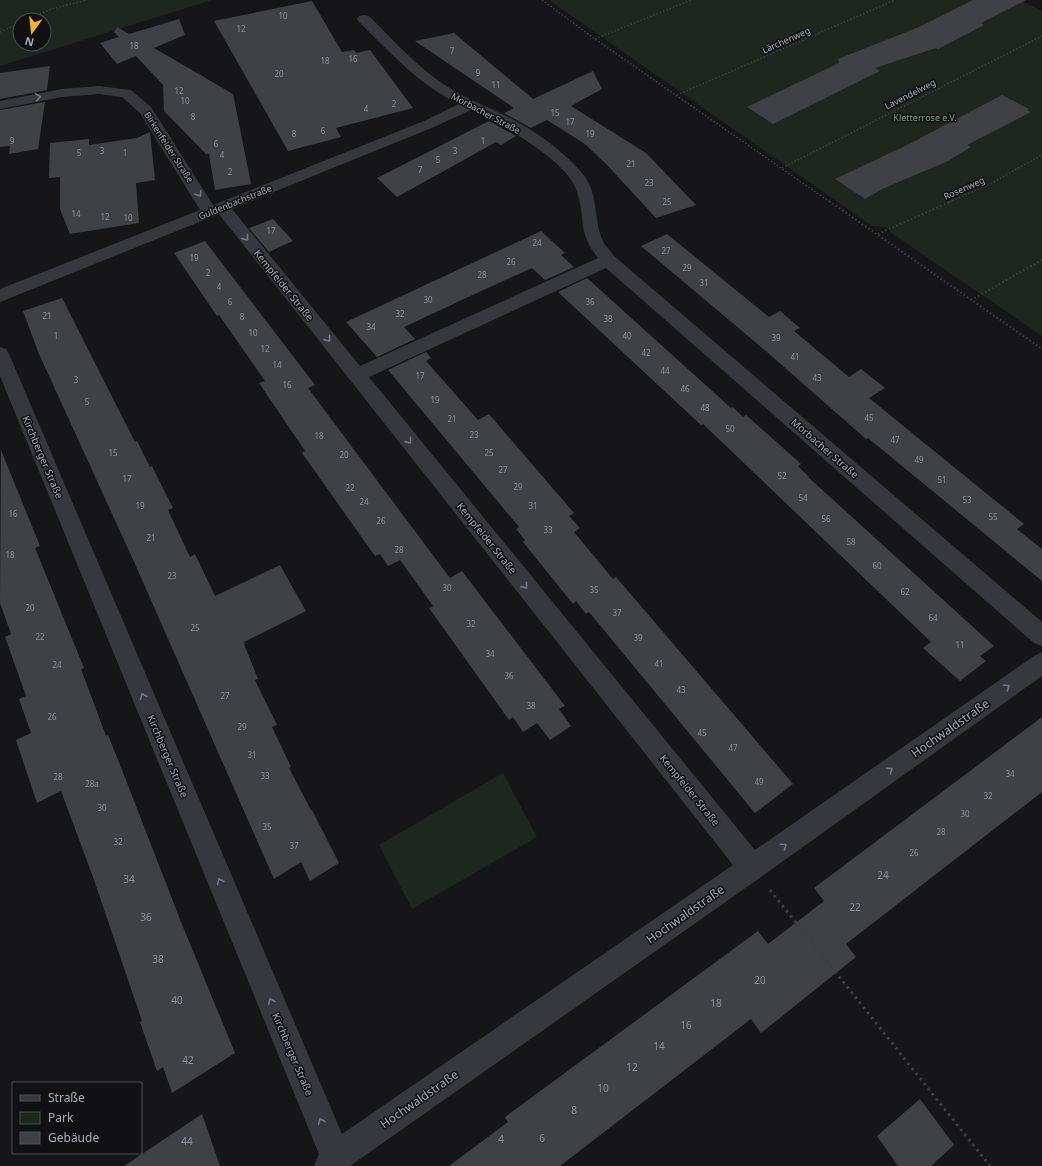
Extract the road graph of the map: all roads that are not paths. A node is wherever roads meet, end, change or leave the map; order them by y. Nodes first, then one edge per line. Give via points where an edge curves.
1 (364, 19) dead end
2 (0, 105) edge
3 (470, 105) junction
4 (216, 210) junction
5 (608, 260) junction
6 (0, 296) edge
7 (0, 354) edge
8 (357, 375) junction
9 (1042, 636) edge
10 (1042, 663) edge
11 (752, 868) junction
12 (333, 1161) edge

1 - 3 street, Morbacher Straße via 436,84
2 -> 4 street, Birkenfelder Straße via 62,93 99,90 126,93 146,110
3 - 4 street, Guldenbachstraße
3 - 5 street, Morbacher Straße via 521,131 556,154 578,178 587,195 588,220 594,241
4 - 6 street, Guldenbachstraße
4 -> 8 street, Kempfelder Straße
5 - 8 street
5 - 9 street, Morbacher Straße
12 -> 7 street, Kirchberger Straße
8 -> 11 street, Kempfelder Straße
11 -> 10 street, Hochwaldstraße
11 - 12 street, Hochwaldstraße

